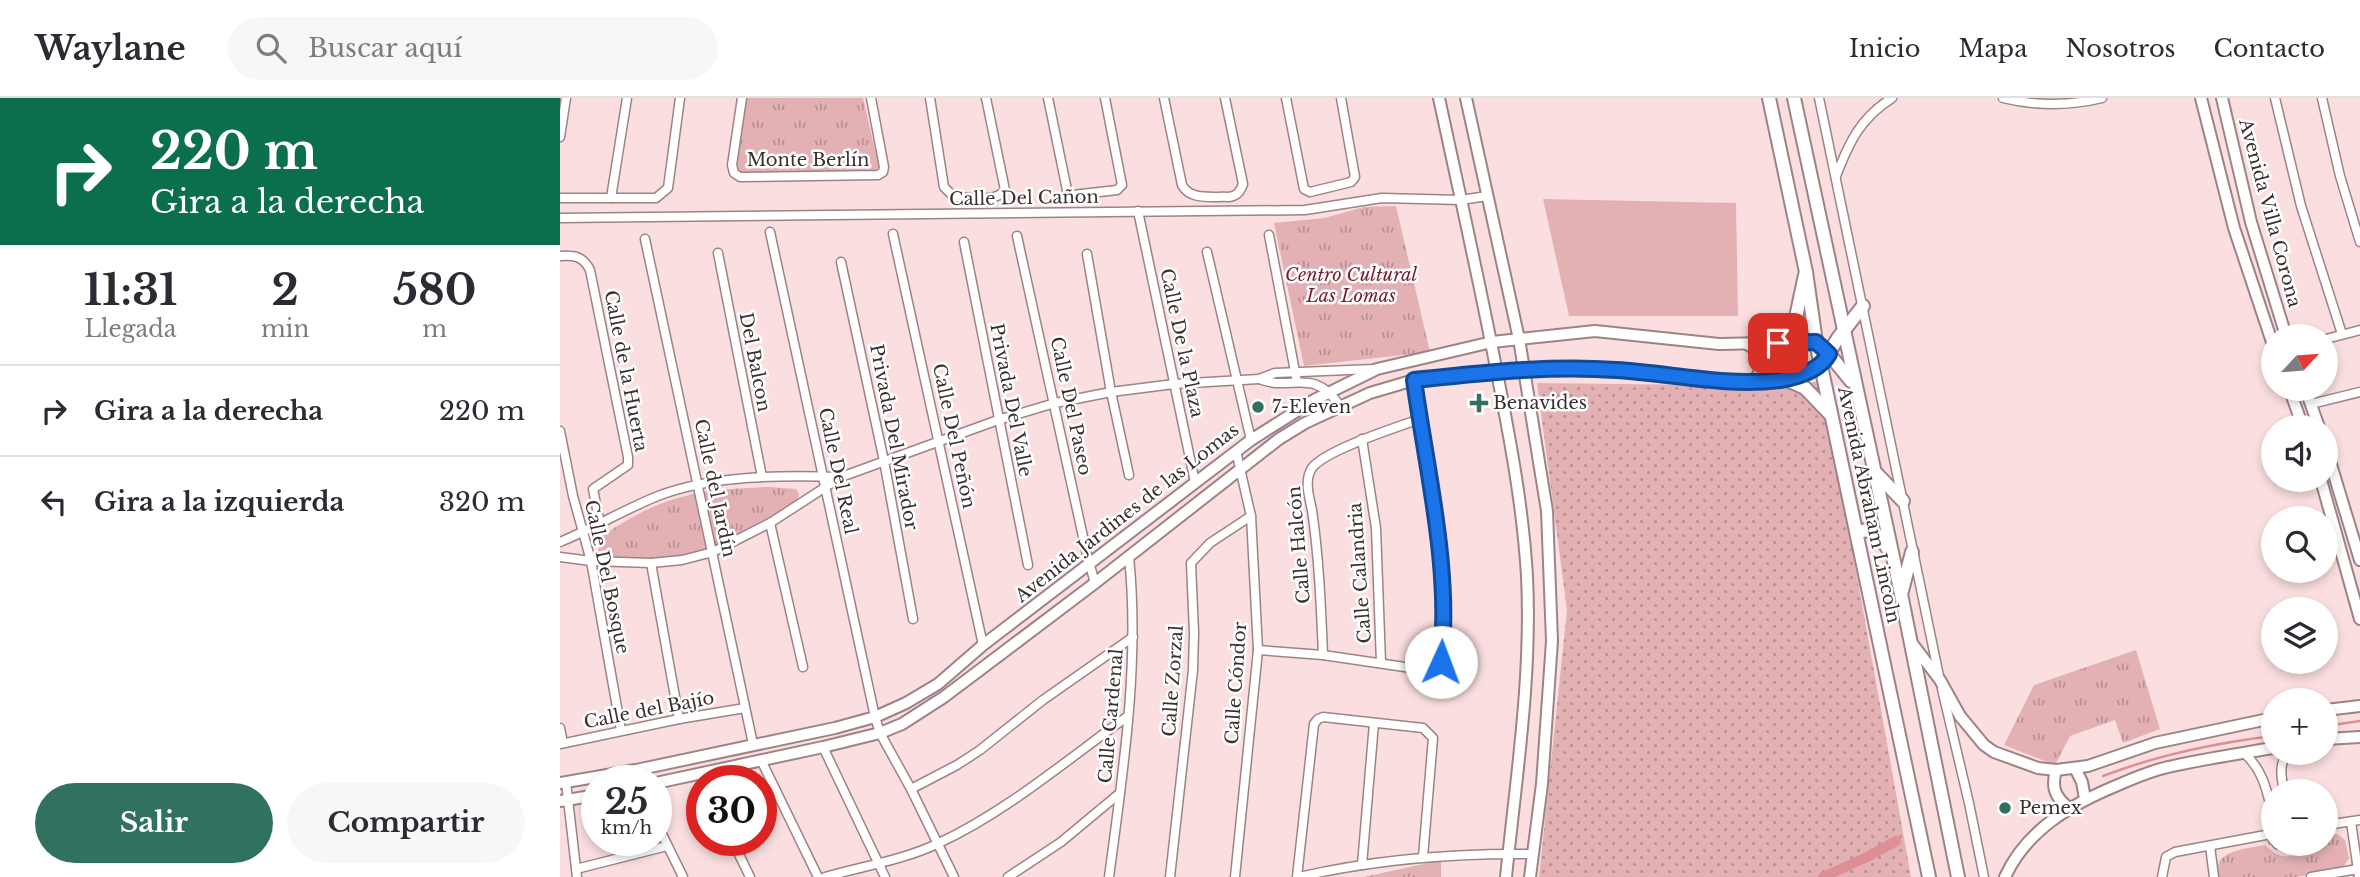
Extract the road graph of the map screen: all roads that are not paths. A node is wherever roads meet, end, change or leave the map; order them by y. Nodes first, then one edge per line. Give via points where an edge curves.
1 (566, 98) edge
2 (627, 98) edge
3 (680, 98) edge
4 (742, 98) edge
5 (871, 98) edge
6 (930, 98) edge
7 (986, 98) edge
8 (1048, 98) edge
9 (1105, 98) edge
10 (1164, 98) edge
11 (1225, 98) edge
12 (1286, 98) edge
13 (1341, 98) edge
14 (1439, 98) edge
15 (1466, 98) edge
16 (1769, 98) edge
17 (1794, 98) edge
18 (1819, 98) edge
19 (1892, 98) edge
20 (2003, 98) edge
21 (2102, 98) edge
22 (2201, 98) edge
23 (2222, 98) edge
24 (2275, 98) edge
25 (2322, 98) edge
26 (560, 137) edge
27 (1836, 176) junction
28 (1487, 196) junction
29 (560, 198) edge
30 (611, 198) junction
31 (1461, 200) junction
32 (1138, 211) junction
33 (560, 218) edge
34 (771, 232) dead end
35 (893, 234) dead end
36 (1269, 235) dead end
37 (1017, 236) dead end
38 (645, 239) dead end
39 (964, 242) dead end
40 (2360, 242) edge
41 (1207, 252) dead end
42 (718, 253) dead end
43 (1087, 254) dead end
44 (560, 256) edge
45 (842, 262) dead end
46 (1806, 272) junction
47 (1863, 306) junction
48 (2266, 324) edge
49 (2282, 324) edge
50 (2360, 330) edge
51 (1843, 332) junction
52 (2342, 334) junction
53 (2338, 335) edge
54 (1519, 339) junction
55 (1492, 342) junction
56 (1816, 342) junction
57 (1778, 343) junction
58 (1748, 345) junction
59 (1829, 354) junction
60 (1821, 366) junction
61 (1377, 369) junction
62 (1524, 371) junction
63 (1296, 372) junction
64 (1497, 373) junction
65 (1259, 379) junction
66 (1783, 379) junction
67 (1414, 380) junction
68 (1235, 381) junction
69 (1297, 382) junction
70 (1749, 383) junction
71 (1174, 384) junction
72 (1855, 387) junction
73 (1111, 392) junction
74 (1328, 392) junction
75 (2360, 392) edge
76 (2310, 401) edge
77 (1055, 403) junction
78 (2311, 404) junction
79 (1340, 406) junction
80 (2315, 415) edge
81 (1832, 417) junction
82 (1420, 419) junction
83 (998, 420) junction
84 (560, 432) edge
85 (1362, 439) junction
86 (1251, 440) junction
87 (940, 441) junction
88 (1236, 451) junction
89 (884, 461) junction
90 (1242, 468) junction
91 (1874, 471) junction
92 (1129, 475) dead end
93 (823, 476) junction
94 (762, 477) junction
95 (841, 477) junction
96 (1195, 482) junction
97 (697, 484) junction
98 (826, 487) junction
99 (2338, 488) edge
100 (2324, 492) edge
101 (1903, 501) junction
102 (1251, 516) junction
103 (770, 523) junction
104 (600, 524) junction
105 (583, 532) junction
106 (1857, 533) junction
107 (560, 542) edge
108 (713, 552) junction
109 (1912, 552) junction
110 (1892, 556) junction
111 (560, 557) edge
112 (1129, 557) junction
113 (2360, 559) edge
114 (591, 561) junction
115 (652, 563) junction
116 (1028, 565) dead end
117 (1091, 565) junction
118 (1095, 583) junction
119 (1901, 594) junction
120 (913, 619) dead end
121 (2360, 619) edge
122 (1133, 637) junction
123 (1908, 638) junction
124 (983, 645) junction
125 (1258, 650) junction
126 (1323, 655) junction
127 (1381, 663) junction
128 (803, 667) dead end
129 (1940, 680) junction
130 (2360, 706) edge
131 (745, 708) junction
132 (2338, 709) edge
133 (1128, 716) junction
134 (875, 717) junction
135 (679, 719) junction
136 (2261, 721) edge
137 (1374, 723) junction
138 (560, 728) edge
139 (621, 730) junction
140 (880, 733) junction
141 (2360, 737) edge
142 (2338, 738) edge
143 (562, 744) edge
144 (753, 744) junction
145 (823, 747) junction
146 (2261, 750) edge
147 (2245, 753) junction
148 (761, 760) junction
149 (743, 765) edge
150 (2282, 765) edge
151 (672, 766) edge
152 (2075, 768) junction
153 (2056, 770) junction
154 (2281, 777) joint
155 (2264, 779) edge
156 (2270, 779) edge
157 (581, 780) edge
158 (563, 782) edge
159 (911, 789) junction
160 (1120, 793) junction
161 (2085, 799) junction
162 (564, 801) edge
163 (2070, 808) junction
164 (2356, 821) edge
165 (2338, 823) edge
166 (2261, 839) edge
167 (937, 844) junction
168 (2210, 846) junction
169 (1508, 854) junction
170 (1533, 854) junction
171 (633, 856) edge
172 (672, 856) edge
173 (740, 856) edge
174 (1423, 857) junction
175 (878, 862) junction
176 (1362, 865) junction
177 (576, 873) edge
178 (2359, 873) edge
179 (683, 877) edge
180 (750, 877) edge
181 (818, 877) edge
182 (825, 877) edge
183 (885, 877) edge
184 (954, 877) edge
185 (1009, 877) edge
186 (1109, 877) edge
187 (1170, 877) edge
188 (1235, 877) edge
189 (1298, 877) edge
190 (1506, 877) edge
191 (1530, 877) edge
192 (1929, 877) edge
193 (1958, 877) edge
194 (1983, 877) edge
195 (2005, 877) edge
196 (2162, 877) edge
197 (2214, 877) edge
198 (2312, 877) edge

1 - 26 street
2 - 30 street
3 - 30 street via 668,188 656,198
4 - 5 street, Monte Berlín via 732,165 740,177 883,172
6 - 7 street via 944,187 954,197 996,198 1005,190
8 - 9 street via 1069,194 1121,187
10 - 11 street via 1186,192 1229,197 1241,191 1243,184
12 - 13 street via 1304,189 1310,192 1355,177
14 - 31 street
15 - 28 street
16 - 46 main road, Avenida Abraham Lincoln
17 - 51 main road
18 - 27 street
19 - 27 street via 1867,118 1850,140
20 - 21 street via 2057,105
22 - 48 street, Avenida Villa Corona via 2234,228
23 - 49 street, Avenida Villa Corona via 2251,222
24 - 52 street via 2301,206
25 - 40 street
27 - 47 street
28 - 31 street, Calle Del Cañon
28 - 54 street
29 - 30 street
31 - 32 street, Calle Del Cañon via 1401,197 1305,210
31 - 55 street
32 - 33 street, Calle Del Cañon
32 - 71 street, Calle De la Plaza
34 - 93 street, Calle Del Real
35 - 87 street, Calle Del Peñón
36 - 63 street
37 - 77 street, Calle Del Paseo
38 - 97 street, Calle del Jardín
39 - 83 street, Privada Del Valle
41 - 68 street
42 - 94 street, Del Balcon
43 - 73 street
44 - 104 street, Calle de la Huerta via 580,257 590,270 628,457 628,465 593,489
45 - 89 street, Privada Del Mirador
46 - 56 main road, Avenida Abraham Lincoln
46 - 57 main road via 1795,322
47 - 51 main road
47 - 101 street
50 - 52 street
51 - 59 main road
51 - 72 main road
52 - 53 street
54 - 55 street, Avenida Jardines de las Lomas
54 - 58 street, Avenida Jardines de las Lomas via 1595,331
54 - 62 street
55 - 61 street, Avenida Jardines de las Lomas
55 - 64 street
56 - 57 street, Avenida Jardines de las Lomas
56 - 59 main road
56 - 60 main road, Avenida Abraham Lincoln
57 - 58 street, Avenida Jardines de las Lomas
57 - 66 street via 1771,362
58 - 70 street via 1757,350 1763,363
59 - 60 main road
59 - 72 main road
60 - 66 street, Avenida Jardines de las Lomas
60 - 81 main road, Avenida Abraham Lincoln
61 - 63 street
61 - 74 street, Avenida Jardines de las Lomas
62 - 64 street, Avenida Jardines de las Lomas
62 - 70 street, Avenida Jardines de las Lomas via 1616,370
62 - 170 street via 1547,511 1552,641
63 - 65 street
63 - 69 street
64 - 67 street, Avenida Jardines de las Lomas
64 - 169 street via 1516,470 1527,578 1524,693
65 - 68 street
65 - 69 street
66 - 70 street, Avenida Jardines de las Lomas
66 - 81 main road via 1805,388
67 - 79 street, Avenida Jardines de las Lomas
67 - 82 street
68 - 71 street
68 - 86 street
69 - 74 street via 1310,382
71 - 73 street
71 - 96 street, Calle De la Plaza
72 - 91 main road
73 - 77 street
73 - 92 street
74 - 79 street
74 - 86 street, Avenida Jardines de las Lomas
75 - 78 street
76 - 78 street
77 - 83 street
77 - 117 street, Calle Del Paseo
78 - 80 street
79 - 90 street, Avenida Jardines de las Lomas via 1305,423
81 - 106 main road, Avenida Abraham Lincoln
82 - 85 street, Calle Halcón
82 - 127 street via 1439,539 1441,662 1424,670
83 - 87 street
83 - 116 street, Privada Del Valle
84 - 105 street, Calle Del Bosque
85 - 126 street, Calle Halcón via 1319,461 1308,477 1318,549
85 - 127 street, Calle Calandria via 1376,527
86 - 88 street, Avenida Jardines de las Lomas
87 - 89 street
87 - 124 street, Calle Del Peñón
88 - 90 street, Calle Cóndor
88 - 96 street, Avenida Jardines de las Lomas
89 - 95 street
89 - 120 street, Privada Del Mirador
90 - 102 street, Calle Cóndor
90 - 112 street, Avenida Jardines de las Lomas
91 - 101 main road
91 - 110 main road
93 - 94 street
93 - 95 street
93 - 98 street, Calle Del Real
94 - 97 street
95 - 98 street
96 - 117 street, Avenida Jardines de las Lomas
97 - 104 street via 658,496
97 - 108 street, Calle del Jardín
98 - 103 street
98 - 134 street, Calle Del Real
99 - 113 street
100 - 121 street
101 - 109 street
102 - 125 street, Calle Cóndor
102 - 187 street, Calle Zorzal via 1210,543 1191,563 1193,670
103 - 108 street
103 - 128 street
104 - 105 street
105 - 107 street
105 - 114 street, Calle Del Bosque
106 - 110 main road via 1875,533
106 - 192 main road, Avenida Abraham Lincoln
108 - 115 street
108 - 131 street, Calle del Jardín
109 - 119 main road
109 - 129 street
110 - 119 main road
111 - 114 street
112 - 118 street, Avenida Jardines de las Lomas
112 - 122 street, Calle Cardenal
114 - 115 street
114 - 139 street, Calle Del Bosque
115 - 135 street
117 - 118 street, Calle Del Paseo
117 - 124 street, Avenida Jardines de las Lomas
118 - 140 street, Avenida Jardines de las Lomas via 933,704
119 - 123 main road
122 - 133 street, Calle Cardenal
122 - 159 street via 980,750
123 - 129 street
123 - 193 main road
124 - 134 street, Avenida Jardines de las Lomas via 938,684
125 - 126 street
125 - 188 street, Calle Cóndor
126 - 127 street
129 - 153 street via 1960,716 1984,745 2014,761
129 - 194 street
130 - 132 street
131 - 135 street, Calle del Bajío
131 - 144 street, Calle del Jardín
133 - 160 street, Calle Cardenal
133 - 167 street via 1014,800
134 - 140 street, Calle Del Real
134 - 144 street, Avenida Jardines de las Lomas
135 - 139 street, Calle del Bajío
136 - 152 street via 2155,743
137 - 174 street via 1423,728 1433,738
137 - 176 street
137 - 189 street via 1328,716 1314,724
138 - 143 street
139 - 143 street, Calle del Bajío
140 - 145 street, Avenida Jardines de las Lomas
140 - 159 street, Calle Del Real
141 - 142 street
144 - 151 street, Avenida Jardines de las Lomas
145 - 148 street, Avenida Jardines de las Lomas
145 - 175 street
146 - 147 street
147 - 155 street
147 - 161 street via 2165,767
148 - 149 street, Avenida Jardines de las Lomas
148 - 181 street
150 - 154 street
152 - 153 street
152 - 161 street
153 - 163 street via 2055,794
154 - 156 street
157 - 158 street, Avenida Jardines de las Lomas
158 - 162 street
159 - 167 street, Calle Del Real
160 - 185 street
160 - 186 street, Calle Cardenal
161 - 163 street
162 - 177 street
163 - 195 street via 2031,838
164 - 165 street
164 - 178 street
166 - 168 street
167 - 175 street
167 - 184 street, Calle Del Real
168 - 196 street via 2166,857
168 - 197 street
169 - 170 street
169 - 174 street
169 - 190 street
170 - 191 street
171 - 177 street
172 - 179 street
173 - 180 street
174 - 176 street
175 - 182 street
175 - 183 street
176 - 189 street
178 - 198 street

